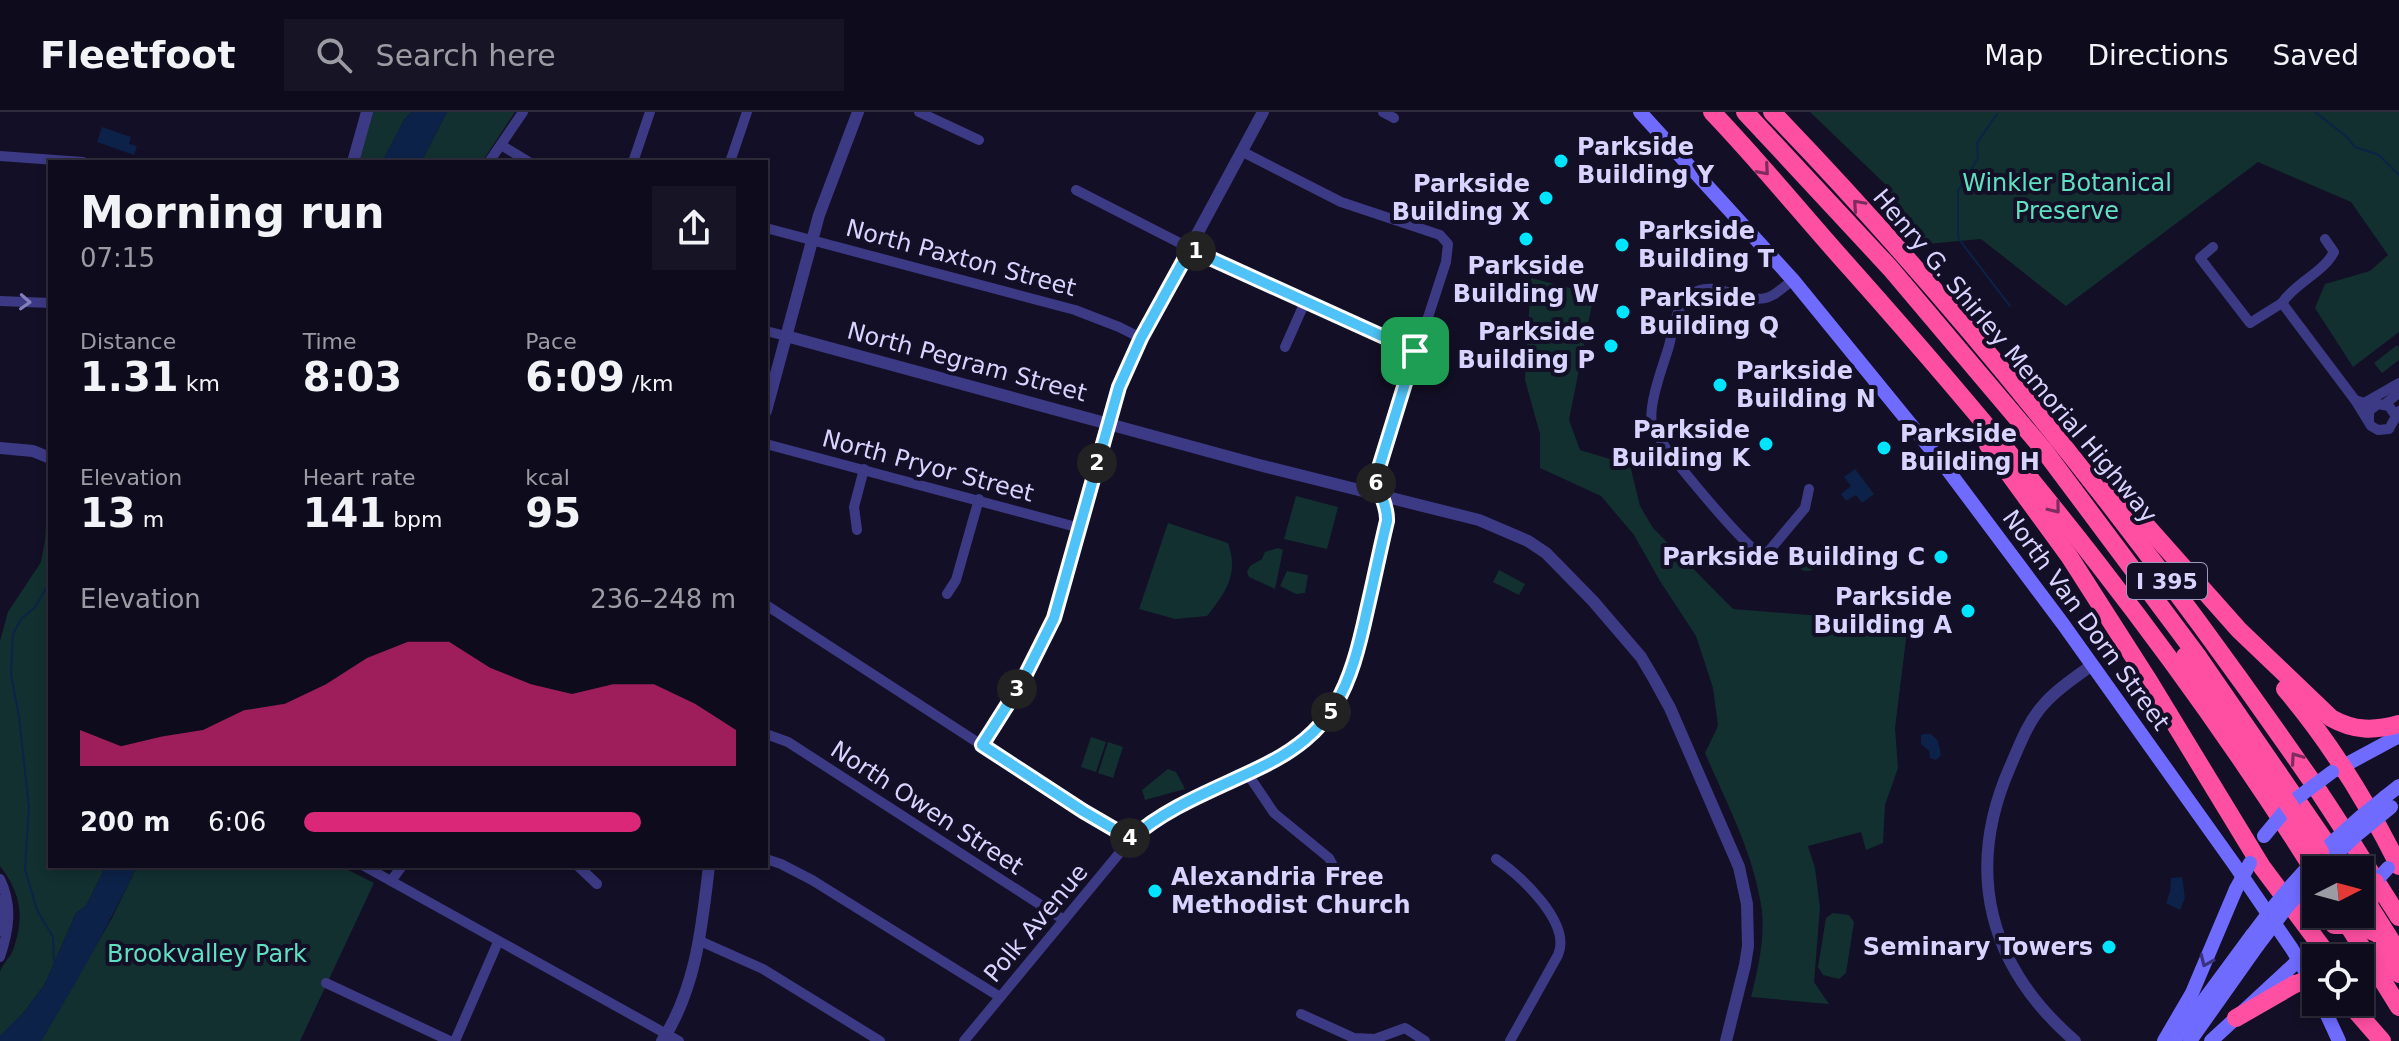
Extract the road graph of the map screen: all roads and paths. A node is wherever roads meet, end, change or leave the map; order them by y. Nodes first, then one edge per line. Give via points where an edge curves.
1 (367, 112) edge
2 (523, 112) edge
3 (650, 112) edge
4 (747, 112) edge
5 (858, 112) edge
6 (919, 112) edge
7 (1263, 112) edge
8 (1383, 112) edge
9 (1640, 112) edge
10 (1712, 112) edge
11 (1739, 112) edge
12 (1745, 112) edge
13 (1772, 112) edge
14 (1394, 118) dead end
15 (979, 140) dead end
16 (501, 145) junction
17 (1243, 152) junction
18 (0, 156) edge
19 (55, 160) edge
20 (354, 160) edge
21 (490, 160) edge
22 (526, 160) edge
23 (634, 160) edge
24 (731, 160) edge
25 (1076, 190) dead end
26 (768, 228) edge
27 (812, 238) junction
28 (2325, 239) dead end
29 (2213, 247) dead end
30 (1190, 249) junction
31 (1911, 263) junction
32 (1793, 280) junction
33 (0, 301) edge
34 (1305, 302) junction
35 (48, 303) edge
36 (2282, 303) junction
37 (1896, 320) junction
38 (768, 332) edge
39 (786, 336) junction
40 (1141, 338) junction
41 (1285, 347) dead end
42 (1415, 351) junction
43 (2399, 383) edge
44 (2399, 393) edge
45 (2355, 400) junction
46 (768, 404) edge
47 (2385, 404) junction
48 (2397, 413) edge
49 (1109, 423) junction
50 (2369, 423) junction
51 (768, 445) edge
52 (0, 448) edge
53 (48, 457) edge
54 (864, 469) junction
55 (1809, 489) dead end
56 (1379, 494) junction
57 (979, 499) junction
58 (1080, 528) junction
59 (857, 530) dead end
60 (947, 594) dead end
61 (768, 606) edge
62 (2239, 630) junction
63 (2092, 665) junction
64 (2399, 724) edge
65 (768, 735) edge
66 (2399, 736) edge
67 (982, 745) junction
68 (2337, 769) junction
69 (1247, 773) junction
70 (2399, 786) edge
71 (2392, 802) edge
72 (1131, 839) junction
73 (2312, 856) edge
74 (2314, 856) edge
75 (2328, 856) edge
76 (2335, 856) edge
77 (1496, 859) dead end
78 (2252, 859) junction
79 (768, 860) edge
80 (368, 868) edge
81 (401, 868) edge
82 (580, 868) edge
83 (709, 868) edge
84 (2386, 870) edge
85 (1337, 873) dead end
86 (0, 879) edge
87 (391, 881) junction
88 (2302, 881) edge
89 (597, 884) dead end
90 (2302, 889) edge
91 (0, 900) edge
92 (2399, 917) edge
93 (1064, 920) junction
94 (2331, 928) edge
95 (2347, 928) edge
96 (2365, 928) edge
97 (0, 931) edge
98 (2374, 932) junction
99 (2255, 940) junction
100 (700, 941) junction
101 (498, 942) junction
102 (2313, 944) edge
103 (2316, 944) edge
104 (2399, 953) edge
105 (0, 957) edge
106 (2302, 962) edge
107 (2302, 966) edge
108 (2399, 974) edge
109 (2291, 977) junction
110 (2302, 979) edge
111 (326, 983) dead end
112 (1000, 997) junction
113 (2399, 1007) edge
114 (1301, 1014) dead end
115 (2327, 1016) edge
116 (2361, 1016) edge
117 (2369, 1016) edge
118 (2236, 1018) joint
119 (664, 1038) edge
120 (453, 1041) edge
121 (679, 1041) edge
122 (880, 1041) edge
123 (964, 1041) edge
124 (1425, 1041) edge
125 (1510, 1041) edge
126 (1726, 1041) edge
127 (2075, 1041) edge
128 (2164, 1041) edge
129 (2173, 1041) edge
130 (2190, 1041) edge
131 (2211, 1041) edge
132 (2339, 1041) edge
133 (2384, 1041) edge

1 - 20 street
2 - 16 street
3 - 23 street
4 - 24 street
5 - 27 street
6 - 15 street
7 - 17 street
8 - 14 street
9 - 32 main road, North Van Dorn Street
10 -> 37 highway, I 395
11 - 74 highway, bridge via 1942,346 2095,534 2244,738
12 - 76 highway via 1890,268 2043,449 2199,658
31 -> 13 highway, Henry G. Shirley Memorial Highway / I 395
16 - 21 street
16 - 22 street
17 - 30 street
17 - 42 street, Polk Avenue via 1341,202 1440,235 1447,243 1446,262
18 - 19 street
25 - 30 street
26 - 27 street, North Paxton Street
27 - 39 street
27 - 40 street, North Paxton Street via 1075,310
28 - 36 street via 2334,252 2327,264
29 - 36 street via 2200,258 2250,323
30 - 34 street
30 - 40 street
31 - 62 highway
92 -> 31 highway, Henry G. Shirley Memorial Highway / I 395 via 2306,772 2099,488
32 - 55 street via 1763,298 1710,288 1690,296 1676,321 1652,422 1669,452 1757,552 1768,552 1778,543 1805,508
32 - 63 main road, North Van Dorn Street via 1923,438
33 -> 35 street
34 - 41 street
34 - 42 street
36 - 45 street
37 -> 73 highway, I 395 via 2125,599
37 - 78 highway via 2069,556
38 - 39 street, North Pegram Street
39 - 46 street
39 - 49 street, North Pegram Street
40 - 49 street
42 - 56 street, Polk Avenue via 1377,474
43 - 45 street via 2364,403
44 - 47 street
45 - 50 street
47 - 48 street
47 - 50 street via 2371,408
48 - 50 street via 2385,430
49 - 56 street, North Pegram Street
49 - 58 street
51 - 54 street, North Pryor Street
52 - 53 street
54 - 57 street, North Pryor Street
54 - 59 street via 854,507
56 - 69 street, Polk Avenue via 1388,510 1387,521 1348,682 1311,735
56 - 126 street, North Pegram Street via 1479,520 1528,541 1567,572 1641,657 1670,708 1732,850 1744,891 1747,955
57 - 58 street, North Pryor Street
57 - 60 street via 956,580
58 - 67 street via 1054,618
61 - 67 street
62 - 64 highway via 2342,724 2373,730
62 - 68 highway via 2302,709
63 - 107 main road, North Van Dorn Street
63 - 127 street via 2044,703 2025,731 1997,800 1988,855 1991,905 2003,947 2029,994
65 - 93 street, North Owen Street via 788,742
66 - 68 main road
67 - 72 street
68 - 78 main road, bridge via 2293,801
68 - 84 highway via 2366,801
69 - 72 street, Polk Avenue via 1153,821
69 - 85 street via 1274,813 1329,858
70 - 71 main road
71 - 75 main road, bridge via 2354,821
72 - 93 street, Polk Avenue
77 - 125 street via 1528,886 1562,941
78 - 102 highway
78 -> 128 main road, bridge via 2192,993
79 - 112 street via 812,880
80 - 87 street
81 - 87 street
82 - 89 street
83 - 100 street
84 - 98 highway, bridge via 2368,909
84 - 104 highway
86 - 105 street via 10,911
87 - 101 street
88 - 99 main road, bridge via 2278,899
90 - 99 main road, bridge
91 - 97 street
93 - 112 street, Polk Avenue
94 - 103 main road
95 - 113 highway
96 - 98 highway, bridge
98 - 108 highway
99 - 129 main road
99 - 130 main road
100 - 119 street
100 - 122 street via 763,969
101 - 119 street
101 - 120 street
106 - 109 main road, bridge
109 - 110 highway, bridge
109 - 118 highway
111 - 120 street
112 - 123 street, Polk Avenue
114 - 124 street via 1354,1038 1375,1039 1405,1028
115 - 132 main road
116 - 133 highway
117 - 133 highway
118 - 131 main road
119 - 121 street

